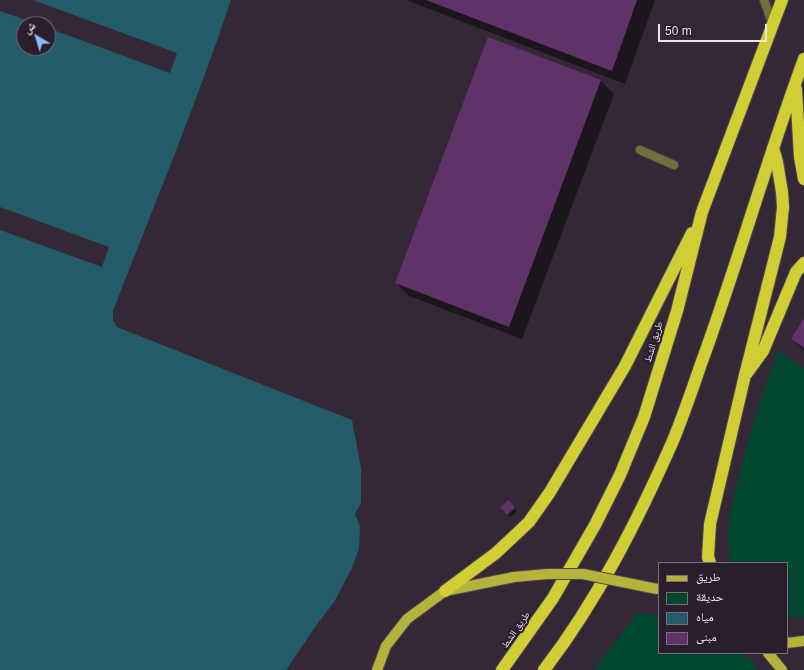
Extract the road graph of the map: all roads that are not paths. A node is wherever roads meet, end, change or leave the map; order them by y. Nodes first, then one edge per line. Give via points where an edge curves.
1 (764, 0) edge
2 (782, 0) edge
3 (772, 26) junction
4 (804, 59) edge
5 (796, 82) junction
6 (773, 148) junction
7 (640, 150) dead end
8 (674, 165) dead end
9 (804, 178) edge
10 (702, 212) junction
11 (804, 263) edge
12 (745, 375) junction
13 (710, 562) edge
14 (658, 589) edge
15 (445, 591) junction
16 (804, 642) edge
17 (788, 643) edge
18 (769, 654) edge
19 (377, 670) edge
20 (502, 670) edge
21 (544, 670) edge
22 (782, 670) edge

1 - 3 lane
2 - 3 highway, طريق الشط
3 - 10 highway, طريق الشط
4 - 5 highway
5 - 6 highway
5 - 9 highway via 800,157
6 - 12 highway via 782,192 782,222
6 - 21 highway via 719,314 673,441 627,537 583,614
7 - 8 lane
10 - 15 highway via 625,366 550,492 529,522 496,552
10 - 20 highway, طريق الشط via 672,327 644,417 620,475 553,598
11 - 12 highway via 791,282 763,351
12 - 13 highway via 710,524
14 - 15 main road, bridge via 583,574 547,574 482,582
15 - 19 main road via 403,623 386,646
16 - 17 main road
18 - 22 main road

